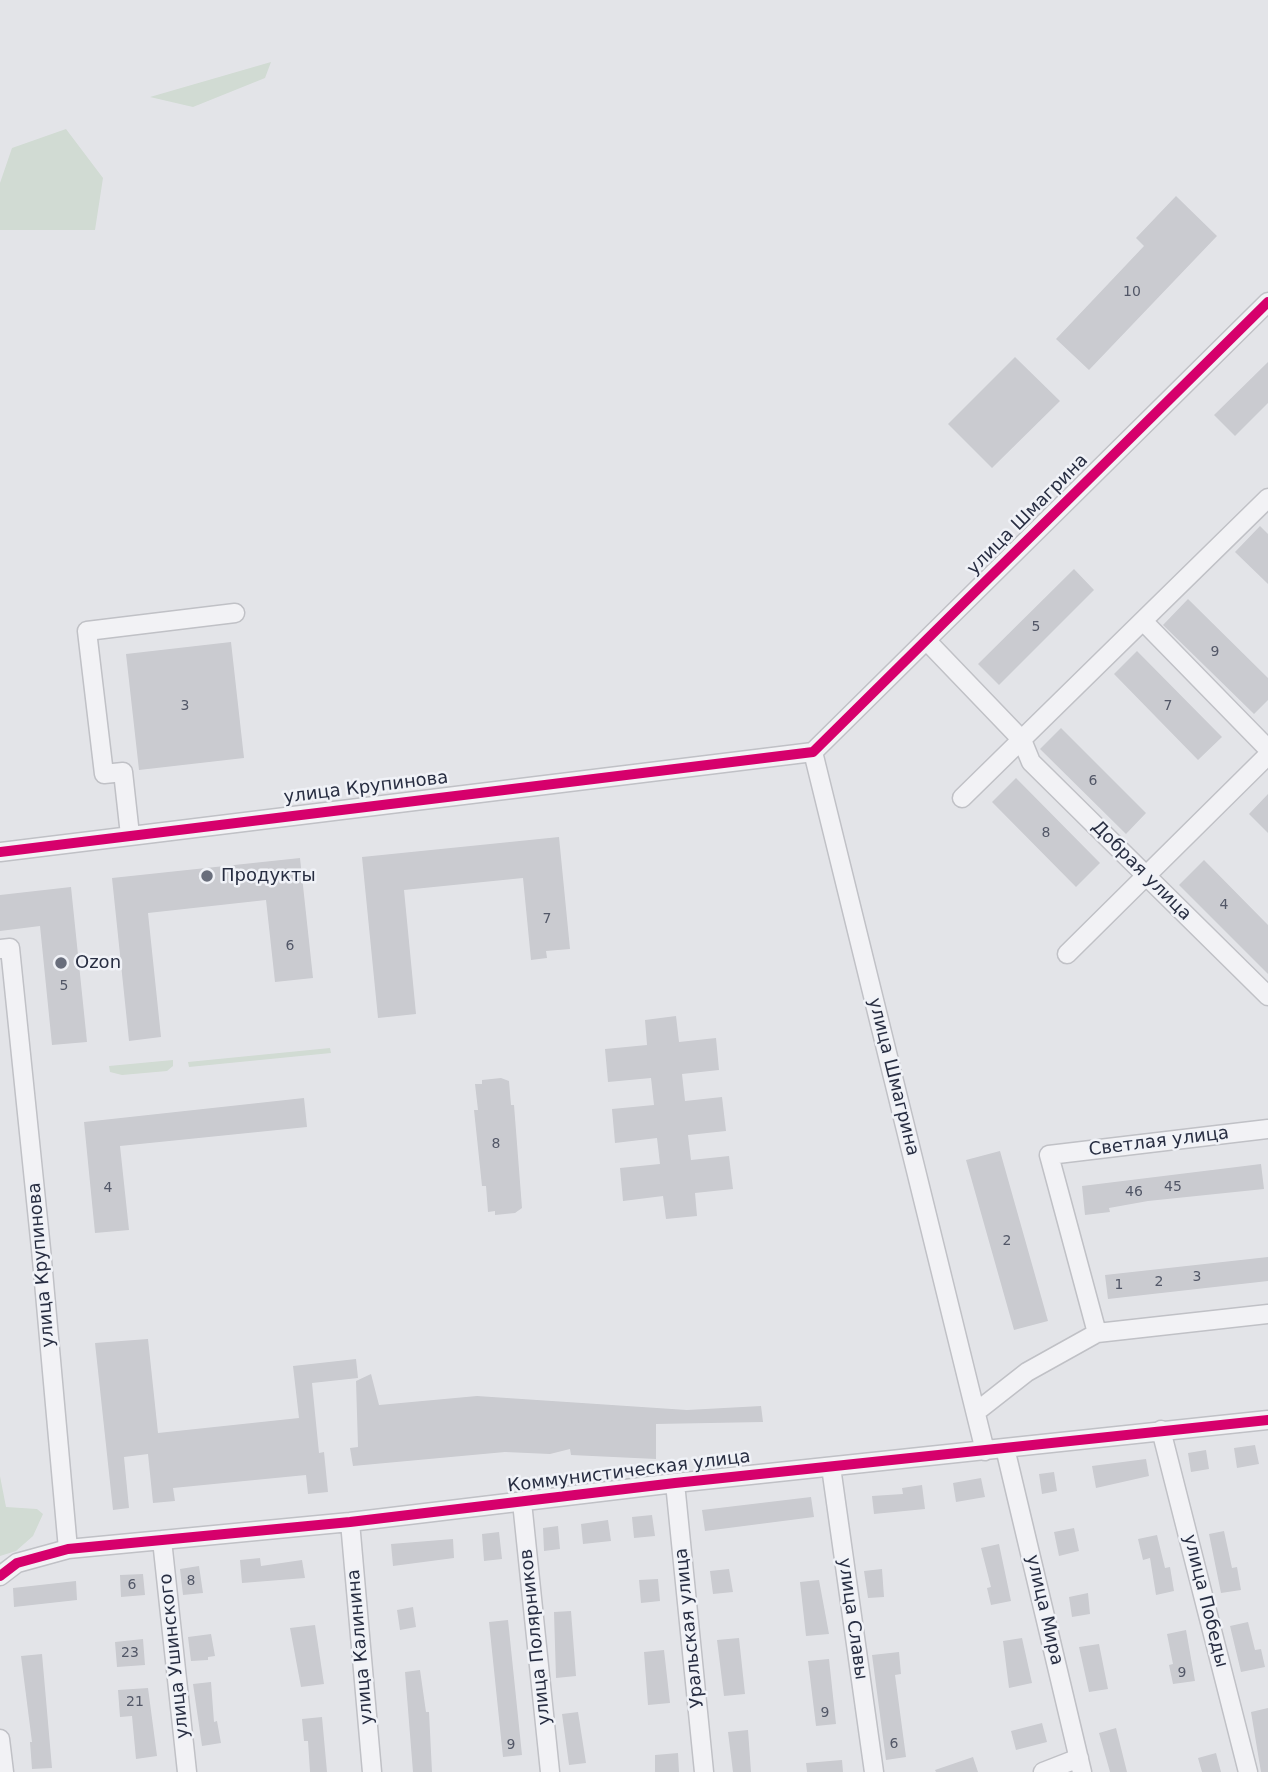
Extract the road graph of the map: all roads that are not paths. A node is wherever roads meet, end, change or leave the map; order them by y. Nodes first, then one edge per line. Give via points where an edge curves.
1 (1268, 302) edge
2 (1268, 498) edge
3 (235, 613) dead end
4 (1143, 621) junction
5 (926, 640) junction
6 (1022, 740) junction
7 (1268, 749) edge
8 (813, 752) junction
9 (1268, 755) edge
10 (962, 798) dead end
11 (130, 835) junction
12 (0, 852) edge
13 (1146, 876) junction
14 (0, 949) edge
15 (1067, 954) dead end
16 (1268, 996) edge
17 (1268, 1129) edge
18 (1268, 1314) edge
19 (1097, 1333) junction
20 (976, 1412) junction
21 (1268, 1420) edge
22 (1161, 1430) junction
23 (1005, 1448) junction
24 (985, 1451) junction
25 (831, 1467) junction
26 (675, 1483) junction
27 (522, 1502) junction
28 (350, 1522) junction
29 (162, 1540) junction
30 (68, 1549) junction
31 (0, 1576) edge
32 (0, 1739) edge
33 (1080, 1765) edge
34 (4, 1772) edge
35 (187, 1772) edge
36 (372, 1772) edge
37 (550, 1772) edge
38 (704, 1772) edge
39 (873, 1772) edge
40 (1043, 1772) edge
41 (1248, 1772) edge

1 - 5 street, улица Шмагрина
2 - 4 street
3 - 11 street via 87,631 104,774 123,772
4 - 6 street
4 - 7 street
5 - 6 street, Добрая улица
5 - 8 street, улица Шмагрина
6 - 10 street
6 - 13 street, Добрая улица via 1031,762
8 - 11 street, улица Крупинова
8 - 20 street, улица Шмагрина
9 - 13 street
11 - 12 street, улица Крупинова
13 - 15 street
13 - 16 street, Добрая улица
14 - 30 street, улица Крупинова via 9,948 11,962
17 - 19 street, Светлая улица via 1049,1155
18 - 19 street
19 - 20 street via 1027,1372
20 - 24 street, улица Шмагрина
21 - 22 street, Коммунистическая улица
22 - 23 street, Коммунистическая улица
22 - 41 street, улица Победы
23 - 24 street, Коммунистическая улица
23 - 33 street, улица Мира
24 - 25 street, Коммунистическая улица
25 - 26 street, Коммунистическая улица
25 - 39 street, улица Славы
26 - 27 street, Коммунистическая улица
26 - 38 street, Уральская улица
27 - 28 street, Коммунистическая улица
27 - 37 street, улица Полярников
28 - 29 street, Коммунистическая улица
28 - 36 street, улица Калинина
29 - 30 street, Коммунистическая улица
29 - 35 street, улица Ушинского
30 - 31 street, Коммунистическая улица via 17,1563
32 - 34 street
33 - 40 street

